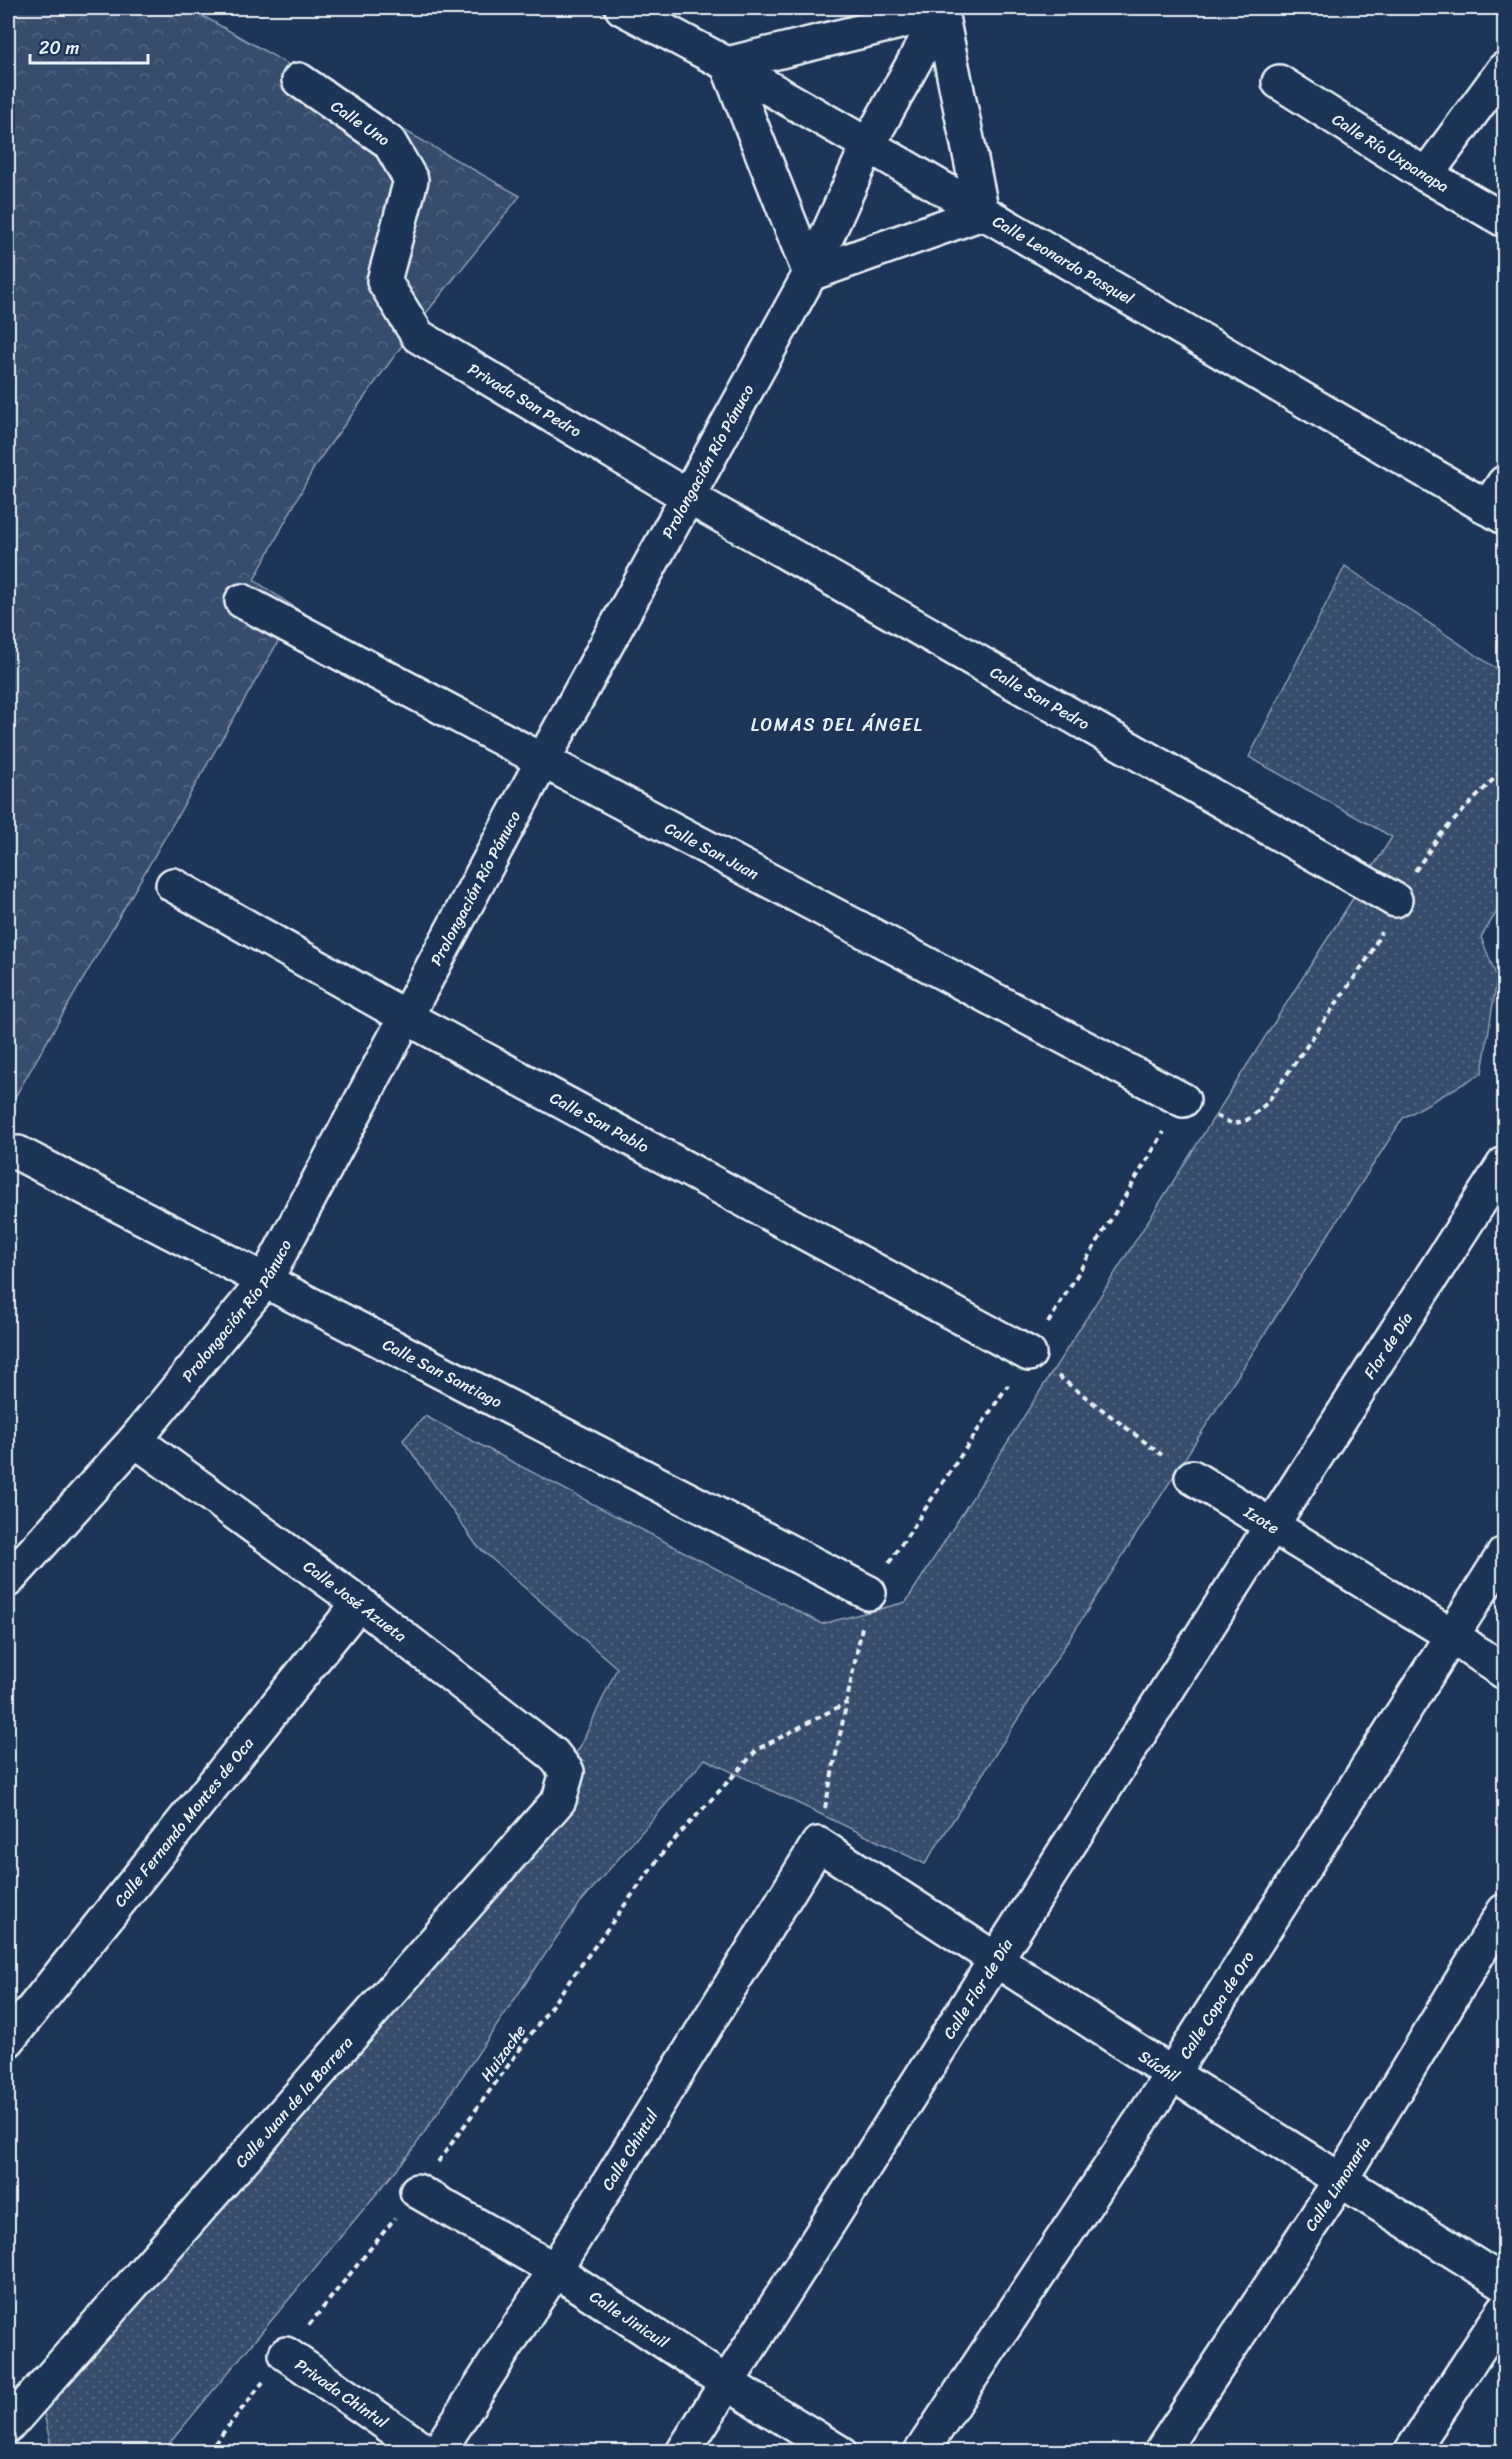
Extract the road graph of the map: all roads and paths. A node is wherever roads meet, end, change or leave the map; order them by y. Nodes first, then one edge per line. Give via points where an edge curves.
1 (621, 8) edge
2 (942, 10) edge
3 (727, 64) junction
4 (1504, 69) edge
5 (299, 80) dead end
6 (1279, 82) dead end
7 (868, 145) junction
8 (1426, 175) junction
9 (982, 213) junction
10 (1504, 220) edge
11 (810, 274) junction
12 (384, 281) joint
13 (687, 496) junction
14 (1499, 503) edge
15 (242, 601) dead end
16 (542, 762) junction
17 (1504, 768) edge
18 (173, 885) dead end
19 (1395, 900) junction
20 (406, 1017) junction
21 (1183, 1100) junction
22 (18, 1153) dead end
23 (1504, 1164) edge
24 (265, 1281) junction
25 (1029, 1354) junction
26 (135, 1440) junction
27 (1192, 1478) joint
28 (1272, 1525) junction
29 (1504, 1554) edge
30 (8, 1580) edge
31 (869, 1593) junction
32 (360, 1603) junction
33 (1453, 1636) junction
34 (1504, 1672) edge
35 (846, 1703) junction
36 (567, 1772) joint
37 (818, 1844) junction
38 (1504, 1911) edge
39 (997, 1959) junction
40 (8, 2040) edge
41 (1172, 2074) junction
42 (1341, 2181) junction
43 (417, 2191) junction
44 (555, 2270) junction
45 (1504, 2283) edge
46 (1504, 2310) edge
47 (286, 2354) junction
48 (728, 2383) junction
49 (8, 2426) edge
50 (208, 2451) edge
51 (427, 2451) edge
52 (438, 2451) edge
53 (683, 2451) edge
54 (839, 2451) edge
55 (921, 2451) edge
56 (1161, 2451) edge
57 (1411, 2451) edge

1 - 3 street, Calle Leonardo Pasquel
2 - 3 street
2 - 7 street, Prolongación Río Pánuco
2 - 9 street
3 - 7 street, Calle Leonardo Pasquel
3 - 11 street
4 - 8 street
5 - 12 street, Calle Uno via 390,142 411,180
6 - 8 street, Calle Río Uxpanapa
7 - 9 street, Calle Leonardo Pasquel
7 - 11 street, Prolongación Río Pánuco
8 - 10 street, Calle Río Uxpanapa
9 - 11 street
9 - 14 street, Calle Leonardo Pasquel
11 - 13 street, Prolongación Río Pánuco
12 - 13 street, Privada San Pedro via 418,336
13 - 16 street, Prolongación Río Pánuco
13 - 19 street, Calle San Pedro
15 - 16 street, Calle San Juan
16 - 20 street, Prolongación Río Pánuco
16 - 21 street, Calle San Juan
17 - 19 path via 1440,835
18 - 20 street, Calle San Pablo
19 - 21 path via 1370,955 1267,1103 1247,1120 1233,1124
20 - 24 street, Prolongación Río Pánuco
20 - 25 street, Calle San Pablo
21 - 25 path
22 - 24 street, Calle San Santiago
23 - 28 street, Flor de Día
24 - 26 street, Prolongación Río Pánuco
24 - 31 street, Calle San Santiago
25 - 27 path
25 - 31 path
26 - 30 street, Prolongación Río Pánuco
26 - 32 street, Calle José Azueta
27 - 28 street, Izote
28 - 33 street, Izote
28 - 39 street, Calle Flor de Día
29 - 33 street, Calle Copa de Oro
31 - 35 path
32 - 36 street, Calle José Azueta via 553,1754
32 - 40 street, Calle Fernando Montes de Oca
33 - 34 street, Izote
33 - 41 street, Calle Copa de Oro
35 - 37 path
35 - 43 path, Huizache via 758,1749 664,1851
36 - 49 street, Calle Juan de la Barrera via 558,1800
37 - 39 street, Súchil
37 - 44 street, Calle Chintul
38 - 42 street, Calle Limonaria
39 - 41 street, Súchil
39 - 48 street, Calle Flor de Día
41 - 42 street, Súchil
41 - 55 street, Calle Copa de Oro
42 - 45 street, Súchil
42 - 56 street, Calle Limonaria
43 - 44 street, Calle Jinicuil
43 - 47 path, Huizache
44 - 48 street, Calle Jinicuil
44 - 52 street, Calle Chintul
46 - 57 street
47 - 50 path, Huizache
47 - 51 street, Privada Chintul
48 - 53 street, Calle Flor de Día
48 - 54 street, Calle Jinicuil

